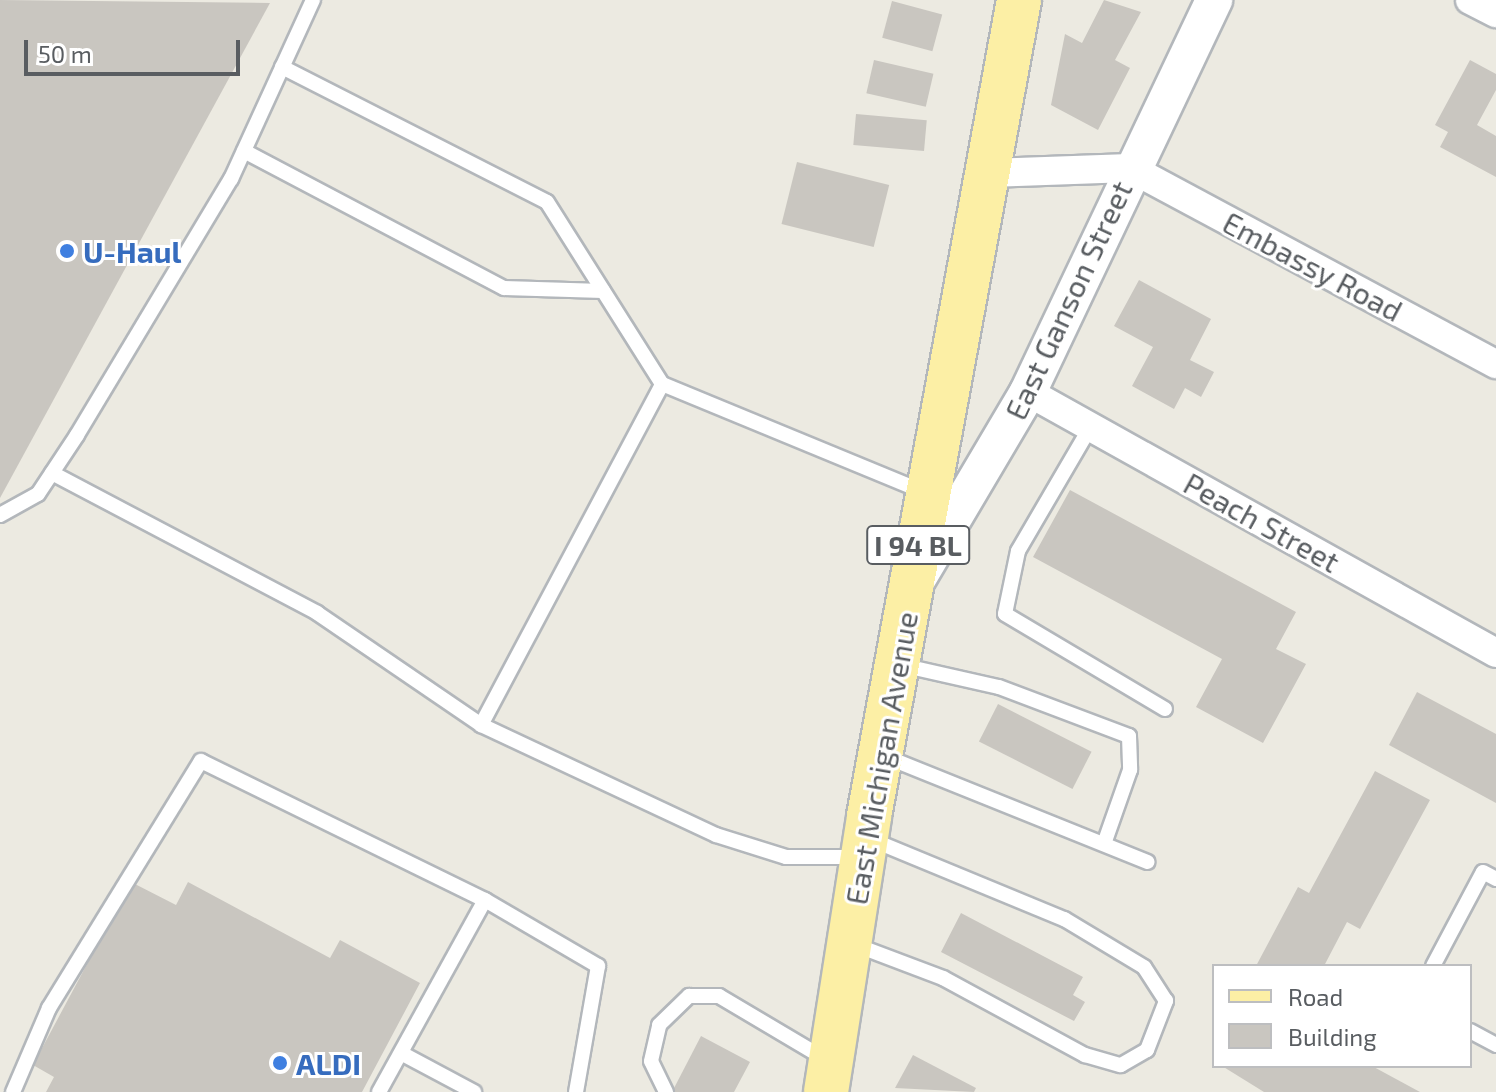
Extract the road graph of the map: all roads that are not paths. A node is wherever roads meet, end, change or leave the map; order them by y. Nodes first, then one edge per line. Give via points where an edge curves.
1 (313, 0) edge
2 (1019, 0) edge
3 (1214, 0) edge
4 (1470, 0) edge
5 (1496, 13) edge
6 (282, 67) junction
7 (244, 151) junction
8 (1130, 168) junction
9 (989, 173) junction
10 (603, 291) junction
11 (1496, 364) edge
12 (662, 384) junction
13 (1028, 392) junction
14 (1091, 426) junction
15 (52, 473) junction
16 (928, 493) junction
17 (0, 515) edge
18 (909, 593) junction
19 (1496, 653) edge
20 (896, 664) junction
21 (1165, 709) dead end
22 (481, 725) junction
23 (880, 754) junction
24 (1104, 844) junction
25 (864, 848) junction
26 (1148, 862) dead end
27 (1496, 879) edge
28 (485, 900) junction
29 (849, 942) junction
30 (1434, 964) edge
31 (1472, 1032) edge
32 (1496, 1045) edge
33 (401, 1053) junction
34 (828, 1077) edge
35 (13, 1092) edge
36 (379, 1092) edge
37 (474, 1092) edge
38 (576, 1092) edge
39 (666, 1092) edge

1 - 6 lane
2 - 9 main road, East Michigan Avenue / I 94 BL
3 - 8 street, East Ganson Street
4 - 5 street
6 - 7 lane
6 - 10 lane via 547,202
7 - 10 lane via 504,288
7 - 15 lane
8 - 9 street
8 - 11 street, Embassy Road
8 - 13 street, East Ganson Street
9 - 16 main road, East Michigan Avenue / I 94 BL
10 - 12 lane
12 - 16 lane
12 - 22 lane
13 - 14 street, Peach Street
13 - 18 street, East Ganson Street
14 - 19 street, Peach Street
14 - 21 lane via 1018,551 1005,614
15 - 17 lane via 38,494
15 - 22 lane via 317,613
16 - 18 main road, East Michigan Avenue / I 94 BL
18 - 20 main road, East Michigan Avenue / I 94 BL
20 - 23 main road, East Michigan Avenue / I 94 BL
20 - 24 lane via 999,687 1129,736 1130,770
22 - 25 lane via 716,835 786,857
23 - 24 lane
23 - 25 main road, East Michigan Avenue / I 94 BL
24 - 26 lane
25 - 29 main road, East Michigan Avenue / I 94 BL
25 - 29 lane via 1064,919 1144,967 1166,1001 1147,1050 1121,1065 1085,1055 943,978
27 - 30 lane via 1483,872
28 - 33 lane
28 - 35 lane via 201,761 49,1008
28 - 38 lane via 598,966
29 - 34 main road, East Michigan Avenue / I 94 BL
31 - 32 lane
33 - 36 lane
33 - 37 lane
34 - 39 lane via 719,996 689,996 659,1025 651,1061

